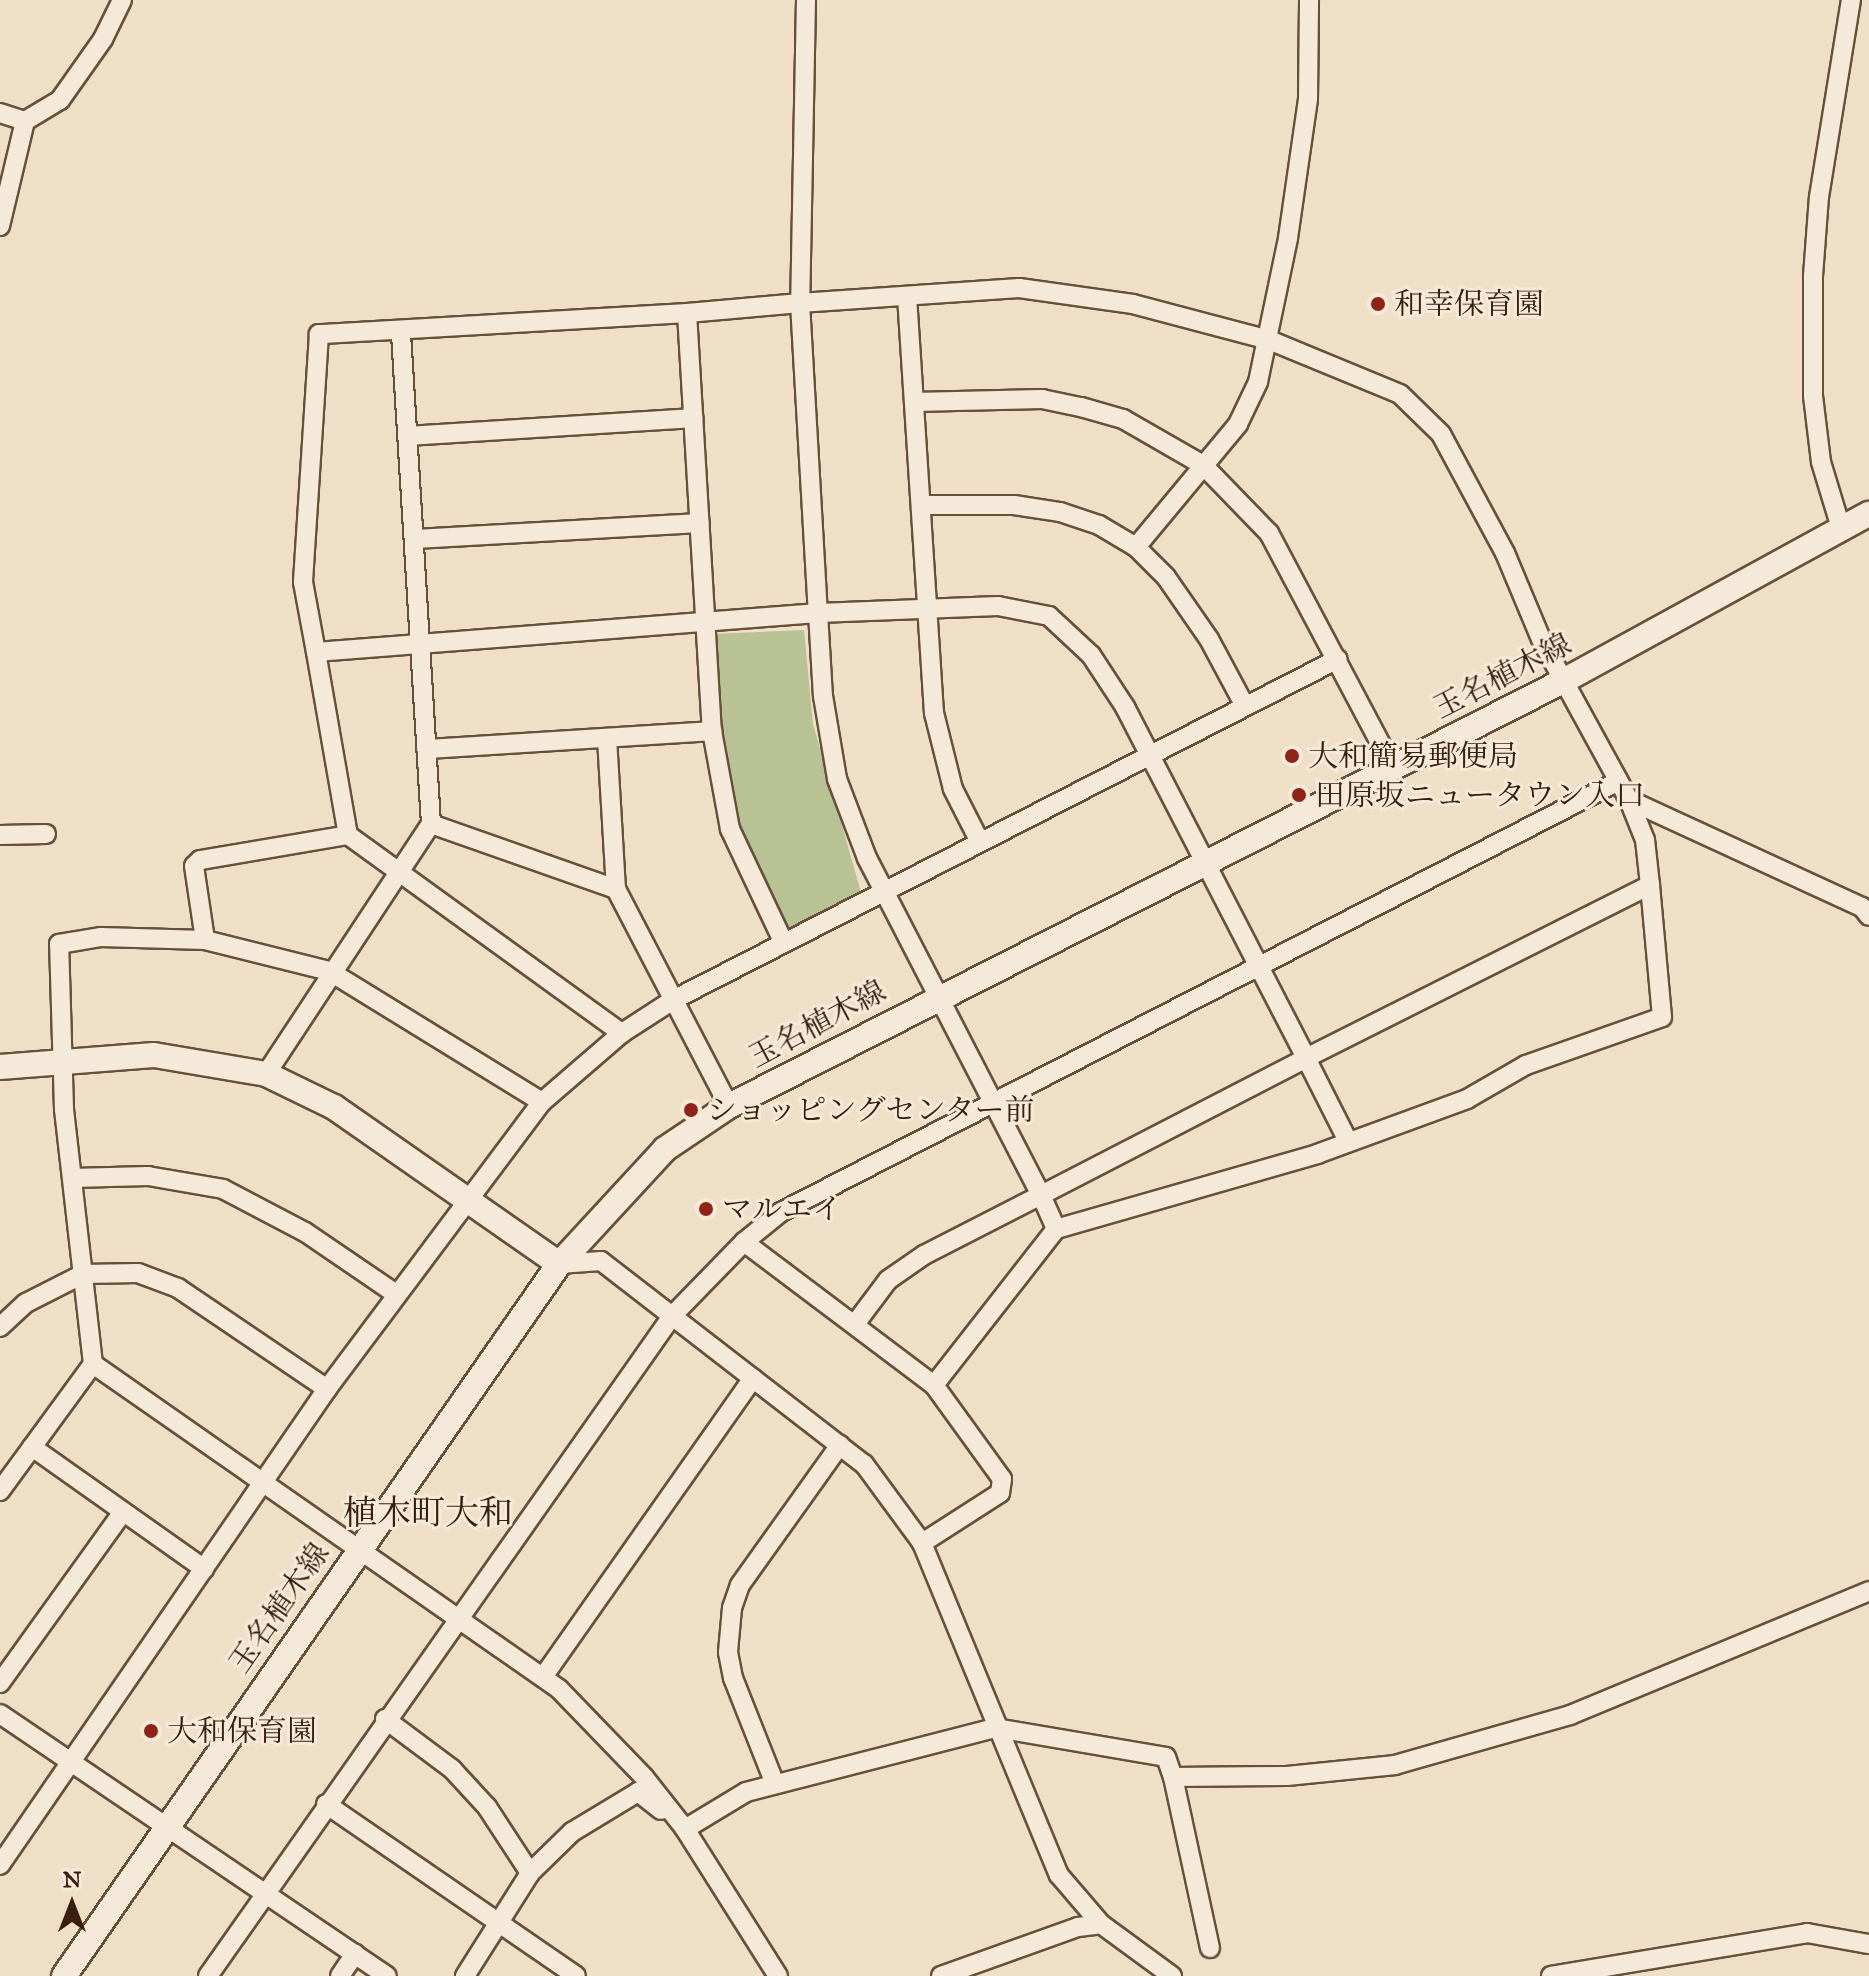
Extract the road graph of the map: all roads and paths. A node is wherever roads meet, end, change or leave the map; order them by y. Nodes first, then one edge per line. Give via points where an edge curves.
1 (122, 0) edge
2 (806, 0) edge
3 (1309, 0) edge
4 (1851, 0) edge
5 (0, 113) edge
6 (25, 121) junction
7 (0, 226) edge
8 (907, 296) junction
9 (800, 303) junction
10 (687, 313) junction
11 (401, 330) junction
12 (1269, 340) junction
13 (914, 402) junction
14 (693, 418) junction
15 (408, 436) junction
16 (1203, 465) junction
17 (921, 505) junction
18 (1869, 514) edge
19 (700, 523) junction
20 (1841, 528) junction
21 (415, 539) junction
22 (1136, 547) junction
23 (927, 610) junction
24 (818, 613) junction
25 (706, 621) junction
26 (420, 645) junction
27 (316, 652) junction
28 (1338, 659) junction
29 (1567, 679) junction
30 (1245, 706) junction
31 (712, 731) junction
32 (607, 738) junction
33 (429, 749) junction
34 (1150, 754) junction
35 (1393, 767) junction
36 (1619, 781) junction
37 (1629, 800) junction
38 (431, 824) junction
39 (46, 834) dead end
40 (0, 835) edge
41 (348, 835) junction
42 (980, 842) junction
43 (1205, 861) junction
44 (398, 873) junction
45 (1650, 885) junction
46 (616, 889) junction
47 (884, 892) junction
48 (1869, 916) edge
49 (205, 940) junction
50 (784, 943) junction
51 (1259, 967) junction
52 (329, 971) junction
53 (938, 996) junction
54 (673, 1000) junction
55 (622, 1033) junction
56 (1306, 1058) junction
57 (65, 1060) junction
58 (0, 1067) edge
59 (266, 1074) junction
60 (542, 1102) junction
61 (994, 1103) junction
62 (729, 1106) junction
63 (1348, 1141) junction
64 (72, 1178) junction
65 (1041, 1195) junction
66 (468, 1196) junction
67 (1056, 1229) junction
68 (744, 1242) junction
69 (559, 1264) junction
70 (83, 1274) junction
71 (396, 1294) junction
72 (672, 1316) junction
73 (855, 1324) junction
74 (0, 1327) edge
75 (93, 1364) junction
76 (753, 1378) junction
77 (934, 1385) junction
78 (327, 1389) junction
79 (840, 1445) junction
80 (32, 1447) junction
81 (263, 1480) junction
82 (0, 1491) edge
83 (122, 1513) junction
84 (922, 1543) junction
85 (361, 1548) junction
86 (204, 1569) junction
87 (1869, 1591) edge
88 (456, 1617) junction
89 (543, 1677) junction
90 (0, 1683) edge
91 (0, 1714) edge
92 (385, 1719) junction
93 (996, 1728) junction
94 (71, 1764) junction
95 (1173, 1777) junction
96 (775, 1784) junction
97 (326, 1804) junction
98 (163, 1828) junction
99 (685, 1829) junction
100 (0, 1865) edge
101 (530, 1873) junction
102 (263, 1894) junction
103 (500, 1924) junction
104 (1101, 1924) junction
105 (1869, 1944) edge
106 (1210, 1948) dead end
107 (355, 1954) junction
108 (1168, 1975) edge
109 (64, 1976) edge
110 (208, 1976) edge
111 (340, 1976) edge
112 (387, 1976) edge
113 (465, 1976) edge
114 (576, 1976) edge
115 (778, 1976) edge
116 (941, 1976) edge
117 (1551, 1976) edge

1 - 6 street via 103,39 60,100
2 - 9 street
3 - 12 street via 1308,99
4 - 20 street via 1819,197 1813,276 1815,410 1821,462
5 - 6 street
6 - 7 street
8 - 9 street
8 - 12 street via 1019,288 1133,304
8 - 13 street
9 - 10 street
9 - 24 street
10 - 11 street
10 - 14 street
11 - 15 street
11 - 27 street via 319,334 303,582
12 - 16 street via 1258,382 1238,424
12 - 29 street via 1400,394 1441,434 1505,553 1541,639
13 - 16 street via 1042,399 1123,419
13 - 17 street
14 - 15 street
14 - 19 street
15 - 21 street
16 - 22 street
16 - 28 street via 1269,533
17 - 22 street via 1014,505 1060,512 1099,525
17 - 23 street
18 - 20 main road, 玉名植木線
19 - 21 street
19 - 25 street
20 - 29 main road, 玉名植木線
21 - 26 street
22 - 30 street via 1196,620
23 - 24 street
23 - 34 street via 998,606 1049,616 1091,655
23 - 42 street via 934,713 953,789
24 - 25 street
24 - 47 street via 823,696 837,779
25 - 26 street
25 - 31 street
26 - 27 street
26 - 33 street
27 - 41 street
28 - 30 street
28 - 35 street
29 - 35 main road, 玉名植木線
29 - 36 street
30 - 34 street
31 - 32 street
31 - 50 street via 730,829
32 - 33 street
32 - 46 street
33 - 38 street
34 - 42 street
34 - 43 street
35 - 43 main road, 玉名植木線
36 - 37 street
36 - 51 street
37 - 45 street via 1645,840
37 - 48 street via 1862,907
38 - 44 street
38 - 46 street
39 - 40 street
41 - 44 street
41 - 49 street via 200,860 194,866
42 - 47 street
43 - 51 street
43 - 53 main road, 玉名植木線
44 - 52 street
44 - 55 street
45 - 56 street
45 - 63 street via 1662,1017 1526,1065 1467,1099
46 - 54 street
47 - 50 street
47 - 53 street
49 - 52 street
49 - 57 street via 144,936 61,941
50 - 54 street
51 - 56 street
51 - 61 street
52 - 59 street
52 - 60 street
53 - 61 street
53 - 62 main road, 玉名植木線
54 - 55 street
54 - 62 street
55 - 60 street
56 - 63 street
56 - 65 street
57 - 58 main road
57 - 59 main road via 154,1055
57 - 64 street
59 - 66 main road via 334,1107
60 - 66 street
61 - 65 street
61 - 68 street via 781,1212
62 - 69 main road, 玉名植木線 via 665,1149
63 - 67 street
64 - 70 street
64 - 71 street via 148,1176 223,1189 305,1232
65 - 67 street
65 - 73 street via 924,1255 888,1280
66 - 69 main road
66 - 71 street
67 - 77 street
68 - 72 street
68 - 73 street
69 - 72 street via 601,1261
69 - 85 main road, 玉名植木線
70 - 74 street via 26,1303
70 - 75 street
70 - 78 street via 161,1278
71 - 78 street
72 - 76 street
72 - 88 street
73 - 77 street
75 - 80 street
75 - 81 street
76 - 79 street
76 - 89 street
77 - 84 street via 1002,1479 1000,1493
78 - 81 street
79 - 84 street via 864,1464
79 - 96 street via 740,1585 732,1608 728,1652 733,1678
80 - 82 street
80 - 83 street
81 - 85 street
81 - 86 street
83 - 86 street
83 - 90 street
84 - 93 street
85 - 88 street
85 - 98 main road, 玉名植木線
86 - 94 street
87 - 95 street via 1570,1715 1395,1765 1287,1776
88 - 89 street
88 - 92 street
89 - 99 street via 644,1777
91 - 94 street
92 - 97 street
92 - 101 street via 452,1769 487,1807
93 - 95 street via 1166,1757
93 - 96 street
93 - 104 street via 1059,1875
94 - 98 street
94 - 100 street
95 - 106 street
96 - 99 street via 746,1792
97 - 102 street
97 - 103 street
98 - 102 street
98 - 109 main road, 玉名植木線
99 - 101 street via 638,1792 572,1832
99 - 115 street
101 - 103 street
102 - 107 street
102 - 110 street
103 - 113 street
103 - 114 street
104 - 108 street
104 - 116 street via 1078,1927
105 - 117 street via 1807,1933
107 - 111 street
107 - 112 street

